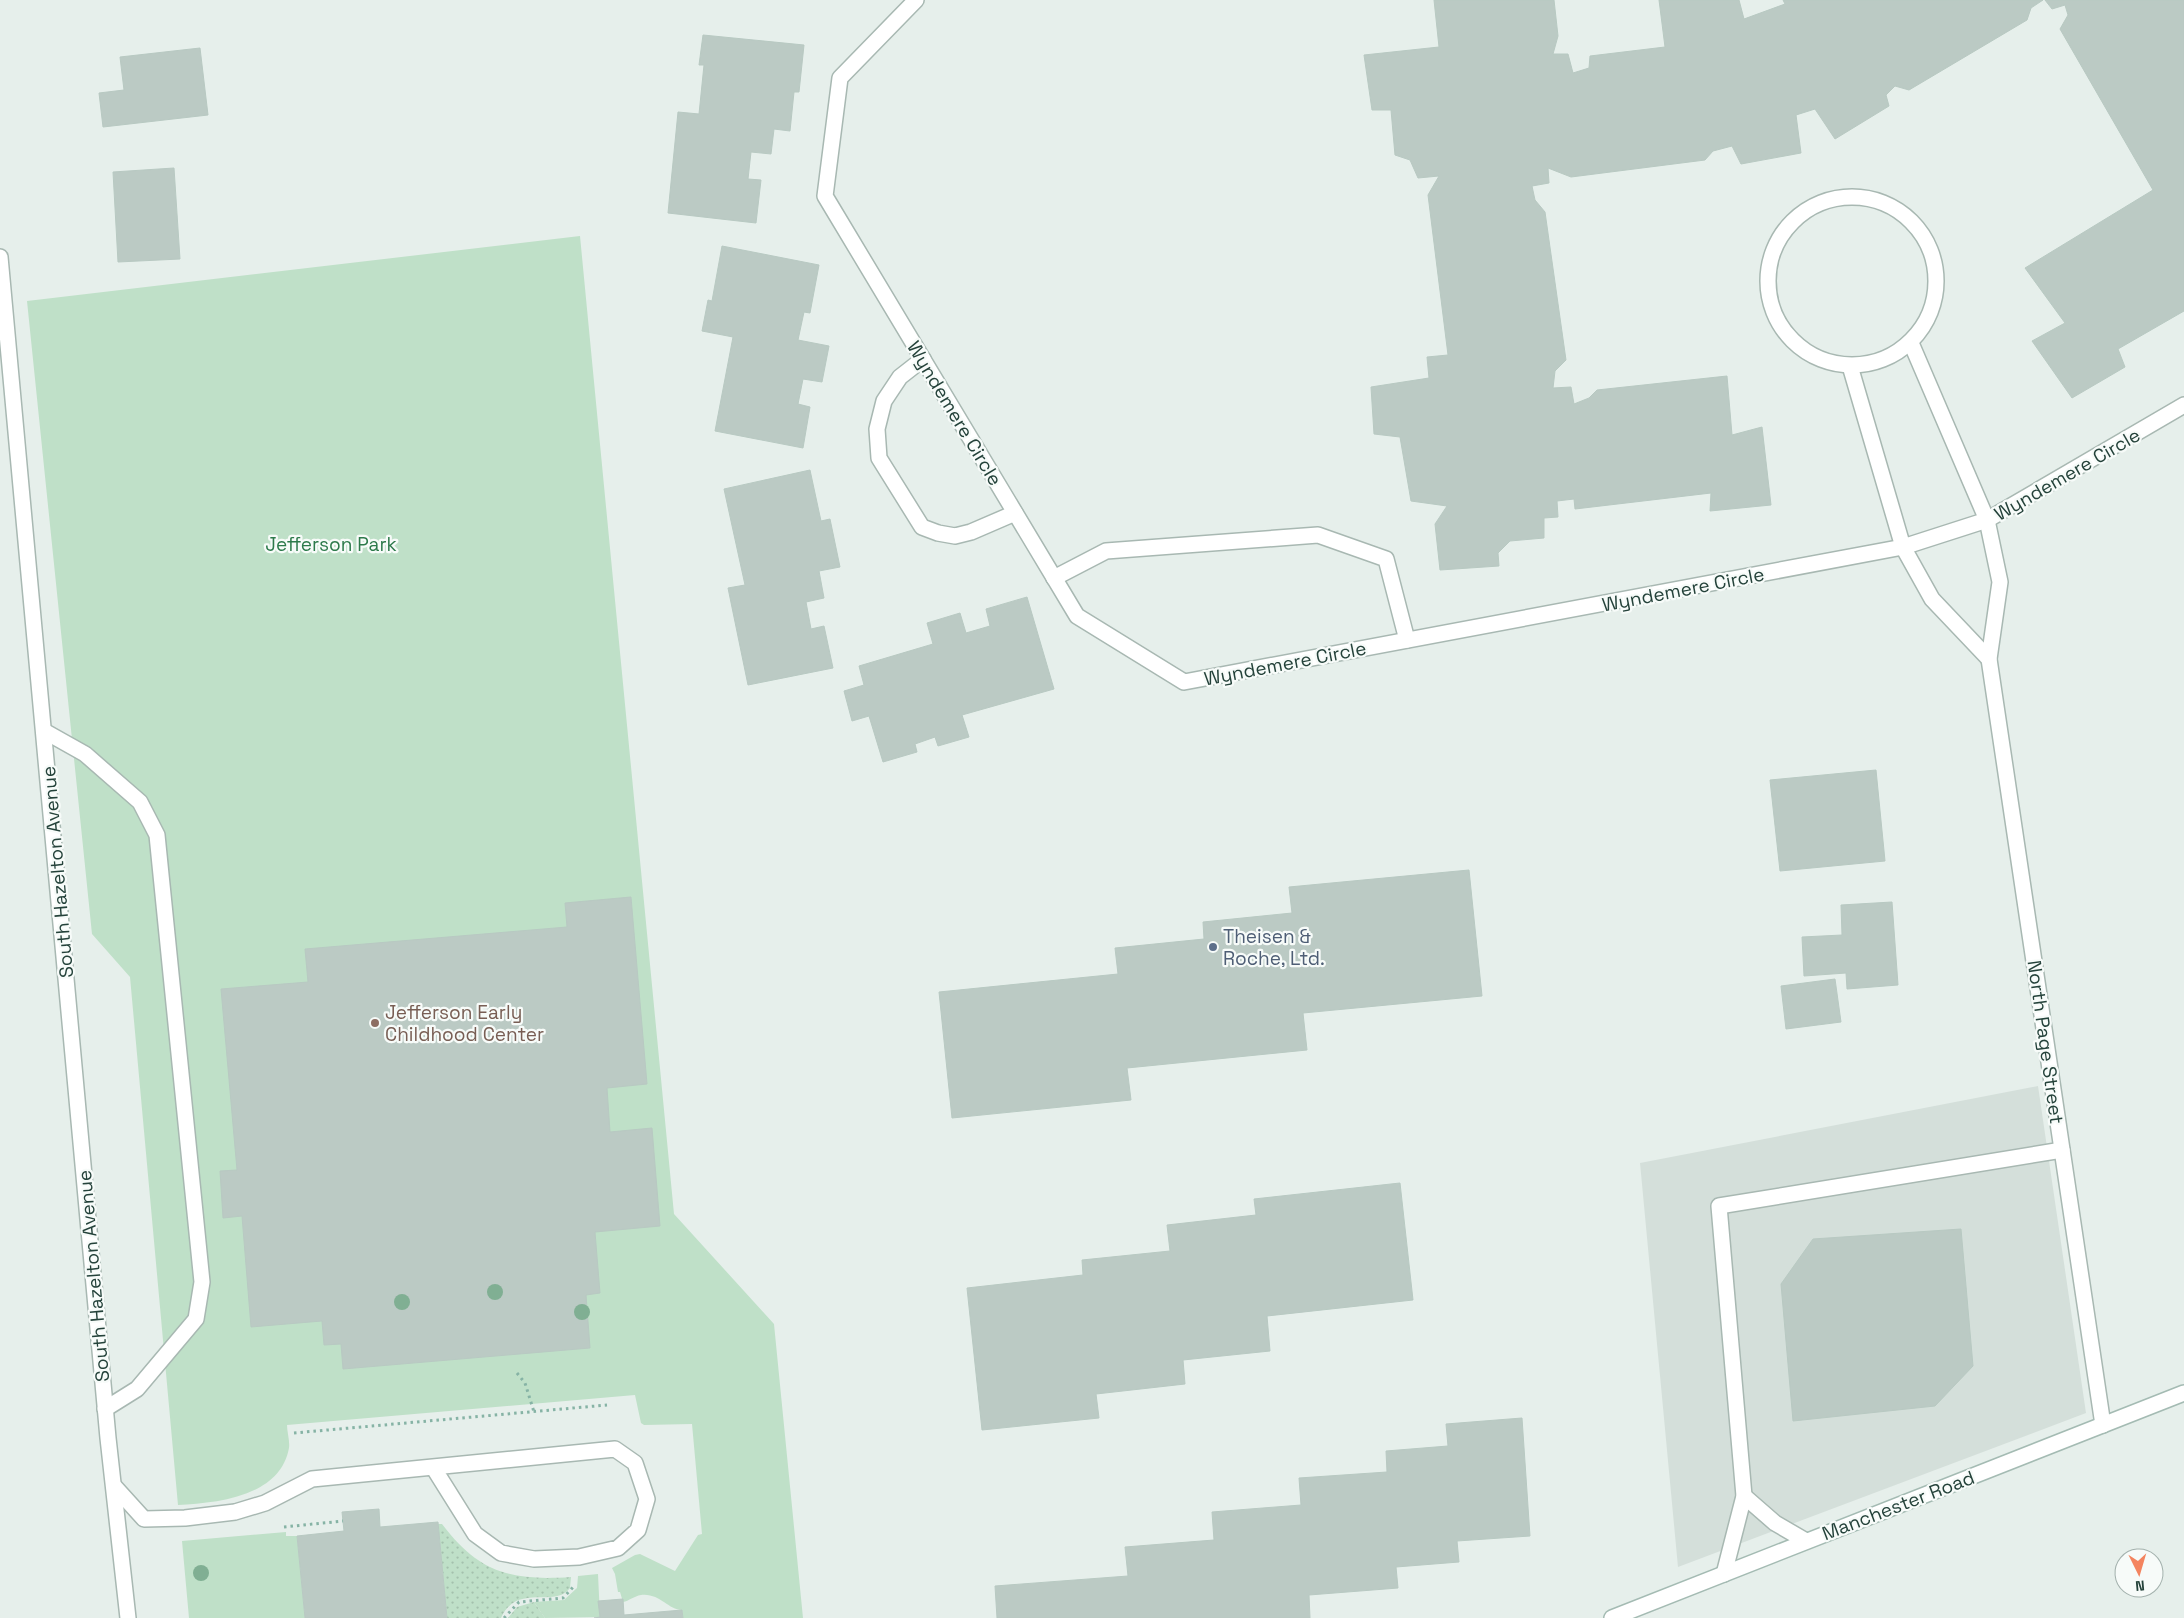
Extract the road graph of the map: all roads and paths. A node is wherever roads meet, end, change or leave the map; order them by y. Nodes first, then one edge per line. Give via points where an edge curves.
1 (916, 0) edge
2 (0, 257) edge
3 (1911, 343) junction
4 (923, 359) junction
5 (1850, 366) junction
6 (2184, 405) edge
7 (1015, 513) junction
8 (1988, 520) junction
9 (1903, 547) junction
10 (1054, 578) junction
11 (1407, 640) junction
12 (1989, 659) junction
13 (44, 731) junction
14 (2062, 1150) junction
15 (517, 1374) dead end
16 (2184, 1393) edge
17 (608, 1405) dead end
18 (105, 1409) junction
19 (534, 1412) junction
20 (2103, 1426) junction
21 (294, 1433) dead end
22 (433, 1467) junction
23 (114, 1488) junction
24 (1744, 1496) junction
25 (1806, 1541) junction
26 (572, 1557) junction
27 (1724, 1574) junction
28 (128, 1618) edge
29 (504, 1618) edge
30 (1612, 1618) edge

1 - 4 street, Wyndemere Circle via 840,78 825,196
2 - 13 street, South Hazelton Avenue
3 - 5 street via 1882,360
3 - 5 street via 1930,316 1937,283 1931,250 1914,223 1887,204 1854,197 1821,202 1793,220 1774,247 1768,288 1773,312 1790,340 1818,359
3 - 8 street, North Page Street
4 - 7 street, Wyndemere Circle
4 - 7 street via 900,377 884,401 877,429 879,458 922,527 955,536
5 - 9 street
6 - 8 street, Wyndemere Circle
7 - 10 street, Wyndemere Circle
8 - 9 street, Wyndemere Circle
8 - 12 street, North Page Street via 2000,582
9 - 11 street, Wyndemere Circle
9 - 12 street via 1932,599
10 - 11 street, Wyndemere Circle via 1077,616 1184,682
10 - 11 street via 1106,551 1318,535 1386,559
12 - 14 street, North Page Street
13 - 18 street, South Hazelton Avenue
13 - 18 street via 85,754 140,802 157,835 202,1282 196,1319 137,1389
14 - 20 street, North Page Street
14 - 24 street via 1720,1206
15 - 19 path via 525,1383
16 - 20 street, Manchester Road
17 - 19 path
18 - 23 street, South Hazelton Avenue
19 - 21 path
20 - 25 street, Manchester Road
22 - 23 street via 312,1479 265,1503 235,1512 185,1518 144,1519
22 - 26 street via 475,1534 501,1553 534,1559
22 - 26 street via 615,1449 635,1463 647,1499 638,1530 618,1548
23 - 28 street, South Hazelton Avenue
24 - 25 street via 1775,1523
24 - 27 street
25 - 27 street, Manchester Road
26 - 29 path via 574,1586 567,1595 519,1602
27 - 30 street, Manchester Road

